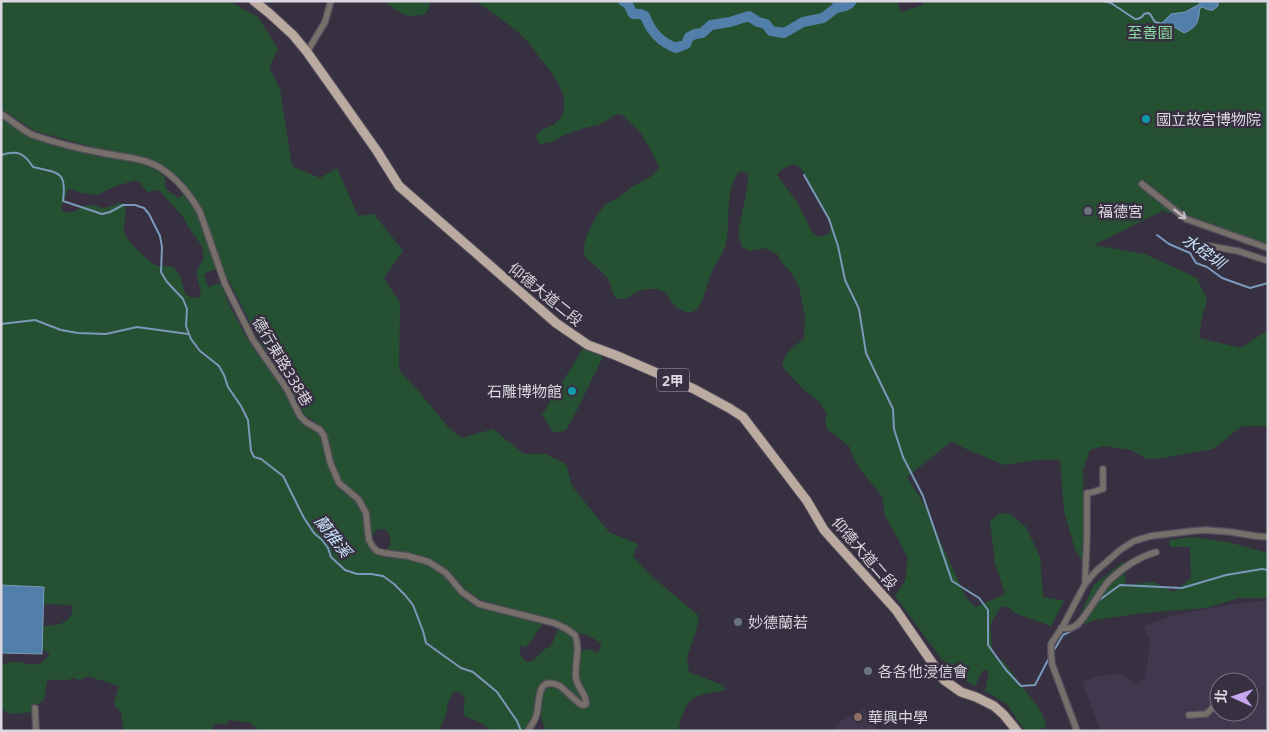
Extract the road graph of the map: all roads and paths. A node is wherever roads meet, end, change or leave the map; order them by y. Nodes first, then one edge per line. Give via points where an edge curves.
1 (254, 1) edge
2 (332, 1) edge
3 (307, 52) junction
4 (1, 114) edge
5 (1142, 184) dead end
6 (1203, 245) dead end
7 (1268, 248) edge
8 (1268, 261) edge
9 (1103, 469) dead end
10 (1268, 537) edge
11 (1156, 552) dead end
12 (1085, 584) junction
13 (1062, 628) junction
14 (35, 708) dead end
15 (1209, 712) edge
16 (1189, 715) dead end
17 (36, 731) edge
18 (528, 731) edge
19 (1017, 731) edge
20 (1077, 731) edge

1 - 3 main road, 仰德大道二段 / 2甲 via 293,34
2 - 3 street via 325,22
3 - 19 main road, 仰德大道二段 / 2甲 via 399,186 556,324 588,345 694,389 743,418 807,501 824,530 896,610 944,680 961,692 994,706
4 - 18 street, 德行東路338巷 via 32,134 154,165 185,190 200,212 225,284 253,340 287,389 300,416 324,436 339,484 358,499 366,512 369,540 377,551 429,562 446,573 462,592 479,604 554,623 575,635 578,645 576,678 586,697 586,704 580,704 560,686 548,684 541,689 538,711
5 -> 7 street via 1186,219
6 - 8 street via 1238,251
9 - 12 street via 1103,489 1087,493
10 - 12 street via 1206,530 1143,538 1120,550
11 - 13 street via 1120,571 1106,584 1075,627
12 - 13 street
13 - 20 street via 1052,644 1052,664
14 - 17 street
15 - 16 street

